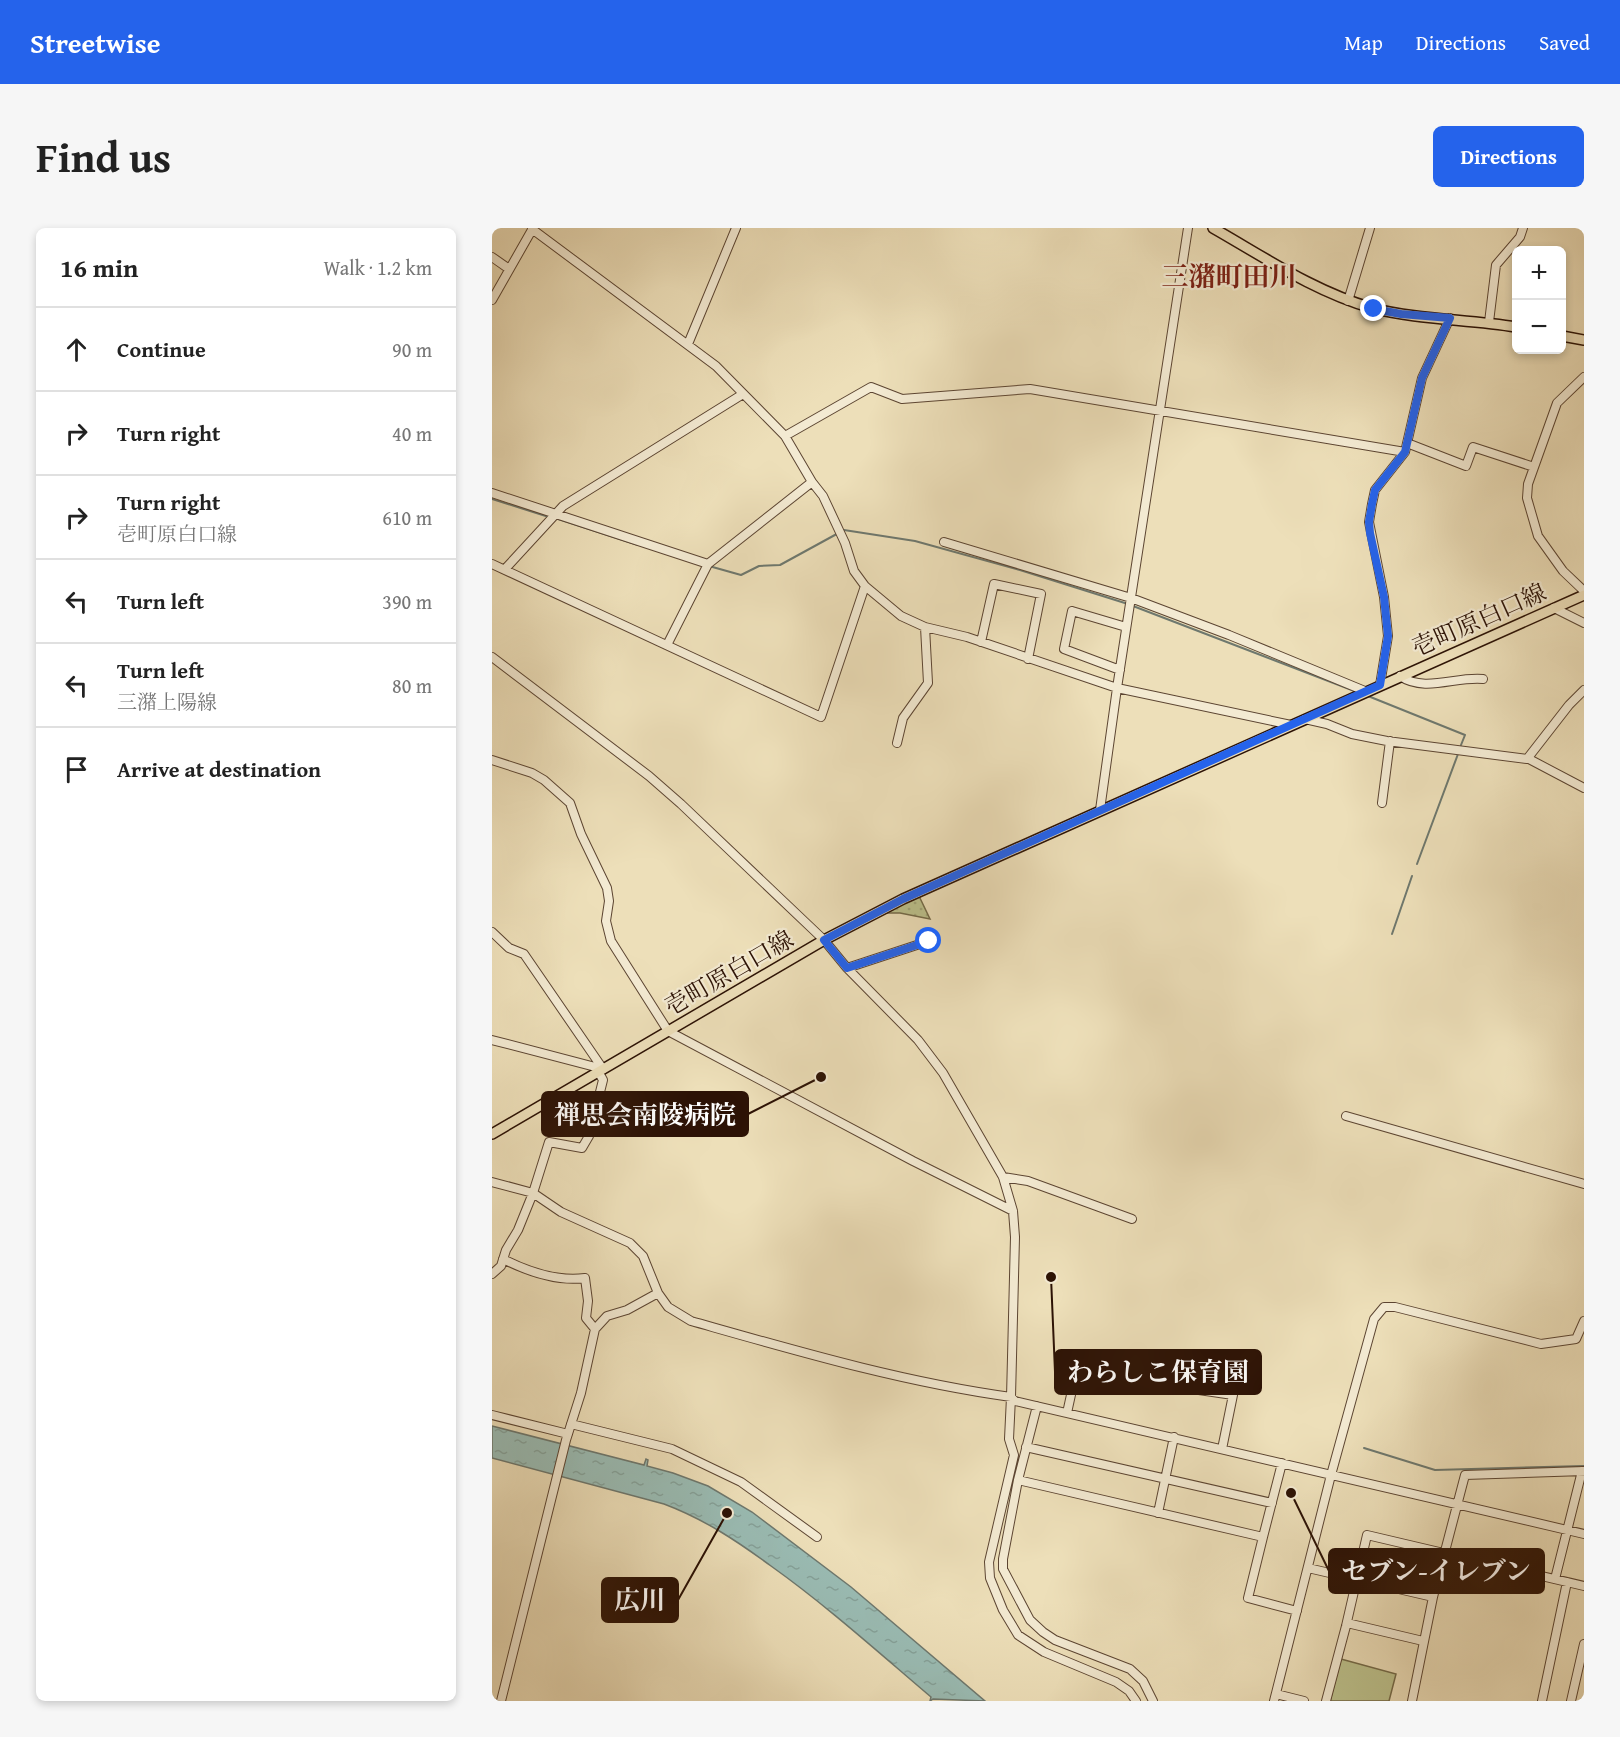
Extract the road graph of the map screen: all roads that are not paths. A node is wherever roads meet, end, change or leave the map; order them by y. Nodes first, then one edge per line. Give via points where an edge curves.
1 (533, 228) edge
2 (736, 228) edge
3 (1188, 228) edge
4 (1213, 228) edge
5 (1370, 228) edge
6 (1523, 228) edge
7 (492, 257) edge
8 (508, 269) junction
9 (492, 300) edge
10 (1348, 301) junction
11 (1450, 318) junction
12 (1489, 322) junction
13 (1512, 326) edge
14 (1566, 337) edge
15 (1584, 340) edge
16 (688, 344) junction
17 (1584, 377) edge
18 (743, 394) junction
19 (1159, 410) junction
20 (785, 436) junction
21 (1407, 443) junction
22 (1405, 452) junction
23 (1534, 467) junction
24 (812, 482) junction
25 (492, 493) edge
26 (554, 515) junction
27 (944, 542) dead end
28 (492, 564) edge
29 (708, 564) junction
30 (505, 569) junction
31 (865, 586) junction
32 (1584, 593) edge
33 (1131, 598) junction
34 (1554, 608) junction
35 (1584, 623) edge
36 (925, 627) junction
37 (1126, 627) junction
38 (981, 642) junction
39 (667, 645) junction
40 (492, 657) edge
41 (1028, 659) junction
42 (1120, 670) junction
43 (1400, 676) junction
44 (1484, 679) dead end
45 (1380, 685) junction
46 (1117, 688) junction
47 (1584, 690) edge
48 (1365, 691) junction
49 (1304, 719) junction
50 (1291, 724) junction
51 (1390, 741) junction
52 (897, 743) dead end
53 (1529, 759) junction
54 (492, 760) edge
55 (1584, 788) edge
56 (1382, 803) dead end
57 (1100, 810) junction
58 (492, 933) edge
59 (824, 940) junction
60 (929, 941) dead end
61 (847, 968) junction
62 (668, 1031) junction
63 (492, 1040) edge
64 (600, 1070) junction
65 (1346, 1116) dead end
66 (492, 1134) edge
67 (1004, 1177) junction
68 (492, 1182) edge
69 (1584, 1184) edge
70 (533, 1193) junction
71 (1013, 1211) junction
72 (1132, 1219) dead end
73 (503, 1259) junction
74 (492, 1274) edge
75 (658, 1293) junction
76 (1584, 1321) edge
77 (595, 1329) junction
78 (1011, 1397) junction
79 (1037, 1406) junction
80 (1067, 1413) junction
81 (492, 1415) edge
82 (571, 1424) junction
83 (567, 1437) junction
84 (1174, 1437) junction
85 (1026, 1446) junction
86 (1222, 1449) junction
87 (1282, 1463) junction
88 (1583, 1471) edge
89 (1331, 1474) junction
90 (1166, 1478) junction
91 (1018, 1480) junction
92 (1272, 1503) junction
93 (1456, 1504) junction
94 (1158, 1513) junction
95 (1567, 1530) junction
96 (1584, 1534) edge
97 (817, 1536) dead end
98 (1263, 1537) junction
99 (1445, 1553) junction
100 (1308, 1568) junction
101 (1555, 1579) junction
102 (1356, 1580) junction
103 (1568, 1582) junction
104 (1584, 1586) edge
105 (1433, 1597) junction
106 (1297, 1611) junction
107 (1347, 1623) junction
108 (1423, 1641) junction
109 (1584, 1644) edge
110 (1275, 1698) edge
111 (501, 1701) edge
112 (1136, 1701) edge
113 (1154, 1701) edge
114 (1304, 1701) edge
115 (1326, 1701) edge
116 (1412, 1701) edge
117 (1542, 1701) edge
118 (1571, 1701) edge

1 - 8 street
1 - 16 street
2 - 16 street
3 - 19 street
4 - 10 main road
5 - 10 street
6 - 12 street via 1496,265
7 - 8 street
8 - 9 street
10 - 11 main road via 1401,314
11 - 12 main road
11 - 21 street via 1422,378
12 - 13 main road
14 - 15 main road
16 - 18 street
17 - 23 street via 1557,404
18 - 20 street
18 - 26 street
19 - 20 street via 1030,388 902,399 871,387
19 - 22 street
19 - 33 street
20 - 24 street
21 - 22 street
21 - 23 street via 1466,466 1473,447
22 - 45 street via 1375,490 1369,522 1388,636
23 - 32 street via 1527,498 1534,527 1563,571
24 - 29 street
24 - 31 street via 823,496 854,571
25 - 26 street
26 - 29 street
26 - 30 street
27 - 33 street
28 - 30 street
29 - 39 street
30 - 39 street
31 - 36 street via 900,616
31 - 39 street via 821,717
32 - 34 main road, 壱町原白口線
33 - 37 street
33 - 48 street
34 - 35 street
34 - 43 main road, 壱町原白口線
36 - 38 street
36 - 52 street via 928,683 903,718
37 - 42 street
37 - 42 street via 1072,611 1064,649
38 - 41 street
38 - 41 street via 994,584 1041,594
40 - 59 street via 649,776
41 - 46 street
42 - 46 street
43 - 44 street via 1410,683
43 - 45 main road, 壱町原白口線
45 - 48 main road, 壱町原白口線
46 - 50 street
46 - 57 street
47 - 53 street
48 - 49 main road, 壱町原白口線
49 - 50 main road, 壱町原白口線
49 - 51 street
50 - 57 main road, 壱町原白口線
51 - 53 street
51 - 56 street
53 - 55 street
54 - 62 street via 532,772 570,803 608,888 606,921 611,941
57 - 59 main road, 壱町原白口線 via 903,899
58 - 64 street via 509,948 524,954
59 - 61 street
59 - 62 main road, 壱町原白口線
60 - 61 street
61 - 67 street via 918,1040 943,1073
62 - 64 main road, 壱町原白口線
62 - 71 street
63 - 64 street
64 - 66 main road, 壱町原白口線
64 - 70 street via 603,1080 590,1136 582,1148 549,1142
65 - 69 street
67 - 71 street
67 - 72 street via 1028,1181
68 - 70 street
70 - 73 street
70 - 75 street via 561,1212 630,1244 643,1257
71 - 78 street
73 - 74 street
73 - 77 street via 543,1275 570,1280 585,1278 586,1318
75 - 77 street via 607,1316
75 - 78 street via 668,1307 691,1321 860,1368
76 - 89 street via 1576,1339 1541,1344 1384,1307 1374,1319
77 - 82 street
78 - 79 street
78 - 112 street via 1009,1439 1014,1455 989,1562 990,1578 1003,1610 1018,1635 1031,1645 1116,1682
79 - 80 street
79 - 85 street
80 - 84 street
80 - 86 street via 1076,1372 1233,1395
81 - 83 street
82 - 83 street
82 - 97 street via 672,1449 741,1482
83 - 111 street
84 - 86 street
84 - 90 street
85 - 90 street
85 - 91 street
86 - 87 street
87 - 89 street
87 - 92 street
88 - 93 street via 1465,1475
88 - 95 street
89 - 93 street
89 - 100 street
90 - 92 street
90 - 94 street
91 - 94 street
91 - 113 street via 1003,1569 1030,1620 1055,1640 1130,1669
92 - 98 street
93 - 95 street
93 - 99 street
94 - 98 street
95 - 96 street
95 - 101 street
98 - 106 street via 1248,1598
99 - 101 street
99 - 102 street via 1367,1535
99 - 105 street
100 - 102 street
100 - 106 street
101 - 103 street
102 - 105 street
102 - 107 street
103 - 104 street
103 - 117 street
105 - 108 street
106 - 110 street
107 - 108 street
107 - 115 street
108 - 116 street
109 - 118 street
110 - 114 street

